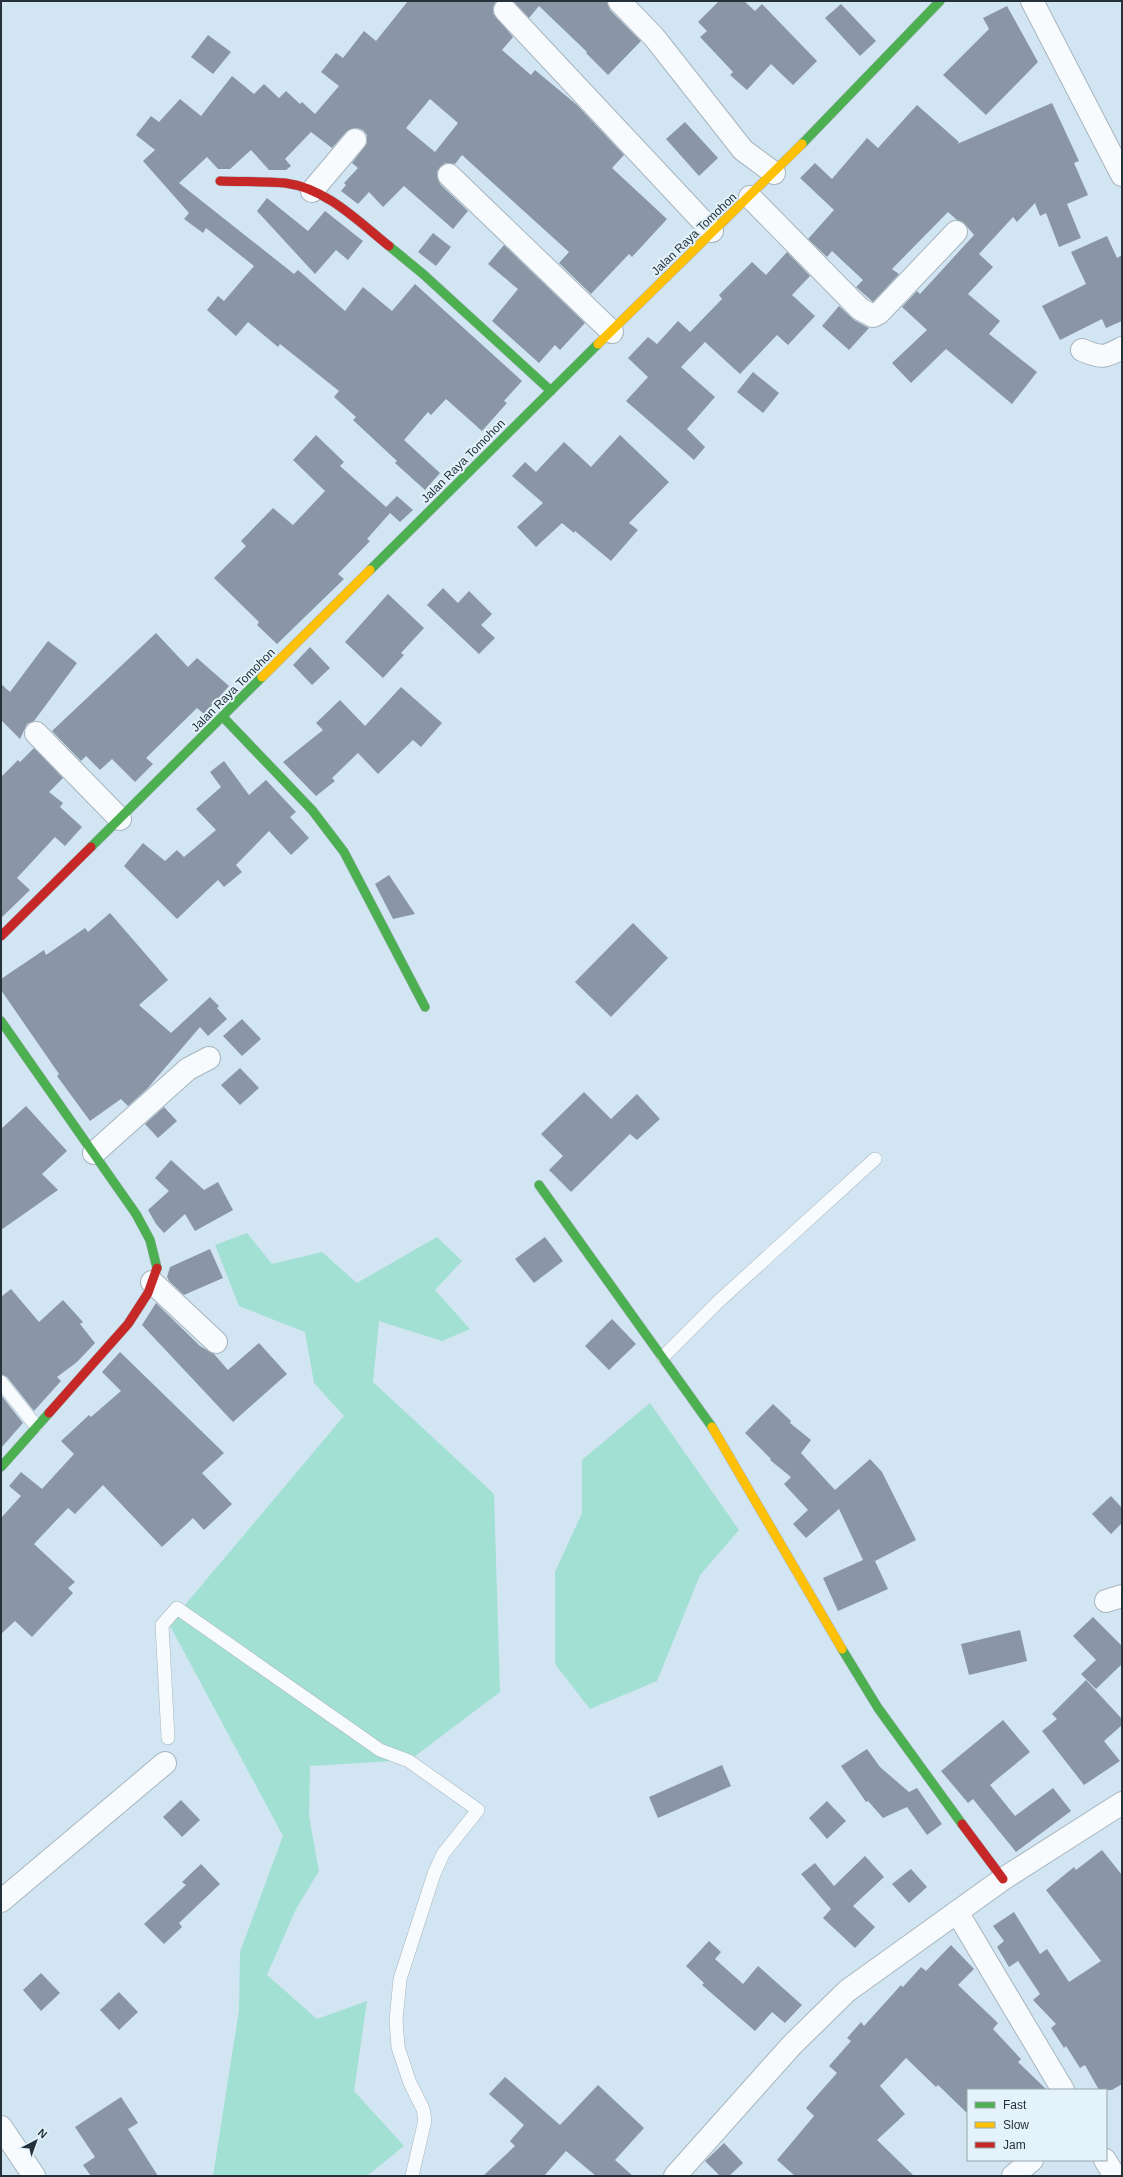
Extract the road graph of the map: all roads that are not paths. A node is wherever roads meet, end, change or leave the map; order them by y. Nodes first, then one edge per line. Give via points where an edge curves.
1 (619, 1) edge
2 (940, 1) edge
3 (1032, 1) edge
4 (505, 10) dead end
5 (355, 140) dead end
6 (774, 173) junction
7 (449, 175) dead end
8 (1122, 175) edge
9 (220, 181) dead end
10 (312, 191) junction
11 (750, 197) junction
12 (712, 231) junction
13 (956, 232) dead end
14 (612, 332) junction
15 (1122, 348) edge
16 (1082, 350) dead end
17 (551, 391) junction
18 (223, 717) junction
19 (36, 733) dead end
20 (120, 819) junction
21 (1, 936) edge
22 (425, 1007) dead end
23 (1, 1021) edge
24 (209, 1058) dead end
25 (94, 1153) junction
26 (875, 1159) dead end
27 (539, 1186) dead end
28 (152, 1282) junction
29 (216, 1342) dead end
30 (663, 1357) junction
31 (1, 1382) edge
32 (36, 1426) junction
33 (1, 1467) edge
34 (168, 1738) dead end
35 (166, 1763) dead end
36 (1122, 1803) edge
37 (1003, 1879) junction
38 (1, 1902) edge
39 (957, 1912) junction
40 (1062, 2089) edge
41 (1, 2127) edge
42 (1031, 2161) edge
43 (1106, 2161) edge
44 (34, 2176) edge
45 (412, 2176) edge
46 (675, 2176) edge
47 (1013, 2176) edge
48 (1115, 2176) edge

1 - 6 street via 654,37 743,150
2 - 6 main road, Jalan Raya Tomohon
3 - 8 street
4 - 12 street
5 - 10 street
6 - 11 main road, Jalan Raya Tomohon
7 - 14 street
9 - 10 main road via 286,183
10 - 17 main road via 337,203 376,234
11 - 12 main road, Jalan Raya Tomohon
11 - 13 street via 860,309 873,316 879,314
12 - 14 main road, Jalan Raya Tomohon
14 - 17 main road, Jalan Raya Tomohon
15 - 16 street via 1108,356 1098,357
17 - 18 main road, Jalan Raya Tomohon
18 - 20 main road, Jalan Raya Tomohon
18 - 22 main road via 312,810 344,852
19 - 20 street
20 - 21 main road, Jalan Raya Tomohon
23 - 25 main road
24 - 25 street via 188,1069
25 - 28 main road via 136,1214 150,1240 158,1266
26 - 30 lane via 719,1301
27 - 30 main road
28 - 29 street
28 - 32 main road via 128,1324
30 - 37 main road via 713,1428 878,1708
31 - 32 lane
32 - 33 main road
34 - 45 lane via 162,1625 177,1608 380,1750 409,1761 478,1810 443,1854 434,1874 400,1979 396,2020 398,2048 425,2120
35 - 38 street
36 - 37 street
37 - 39 street
39 - 40 street
39 - 46 street via 847,1991 792,2045
41 - 44 street
42 - 47 street
43 - 48 street

